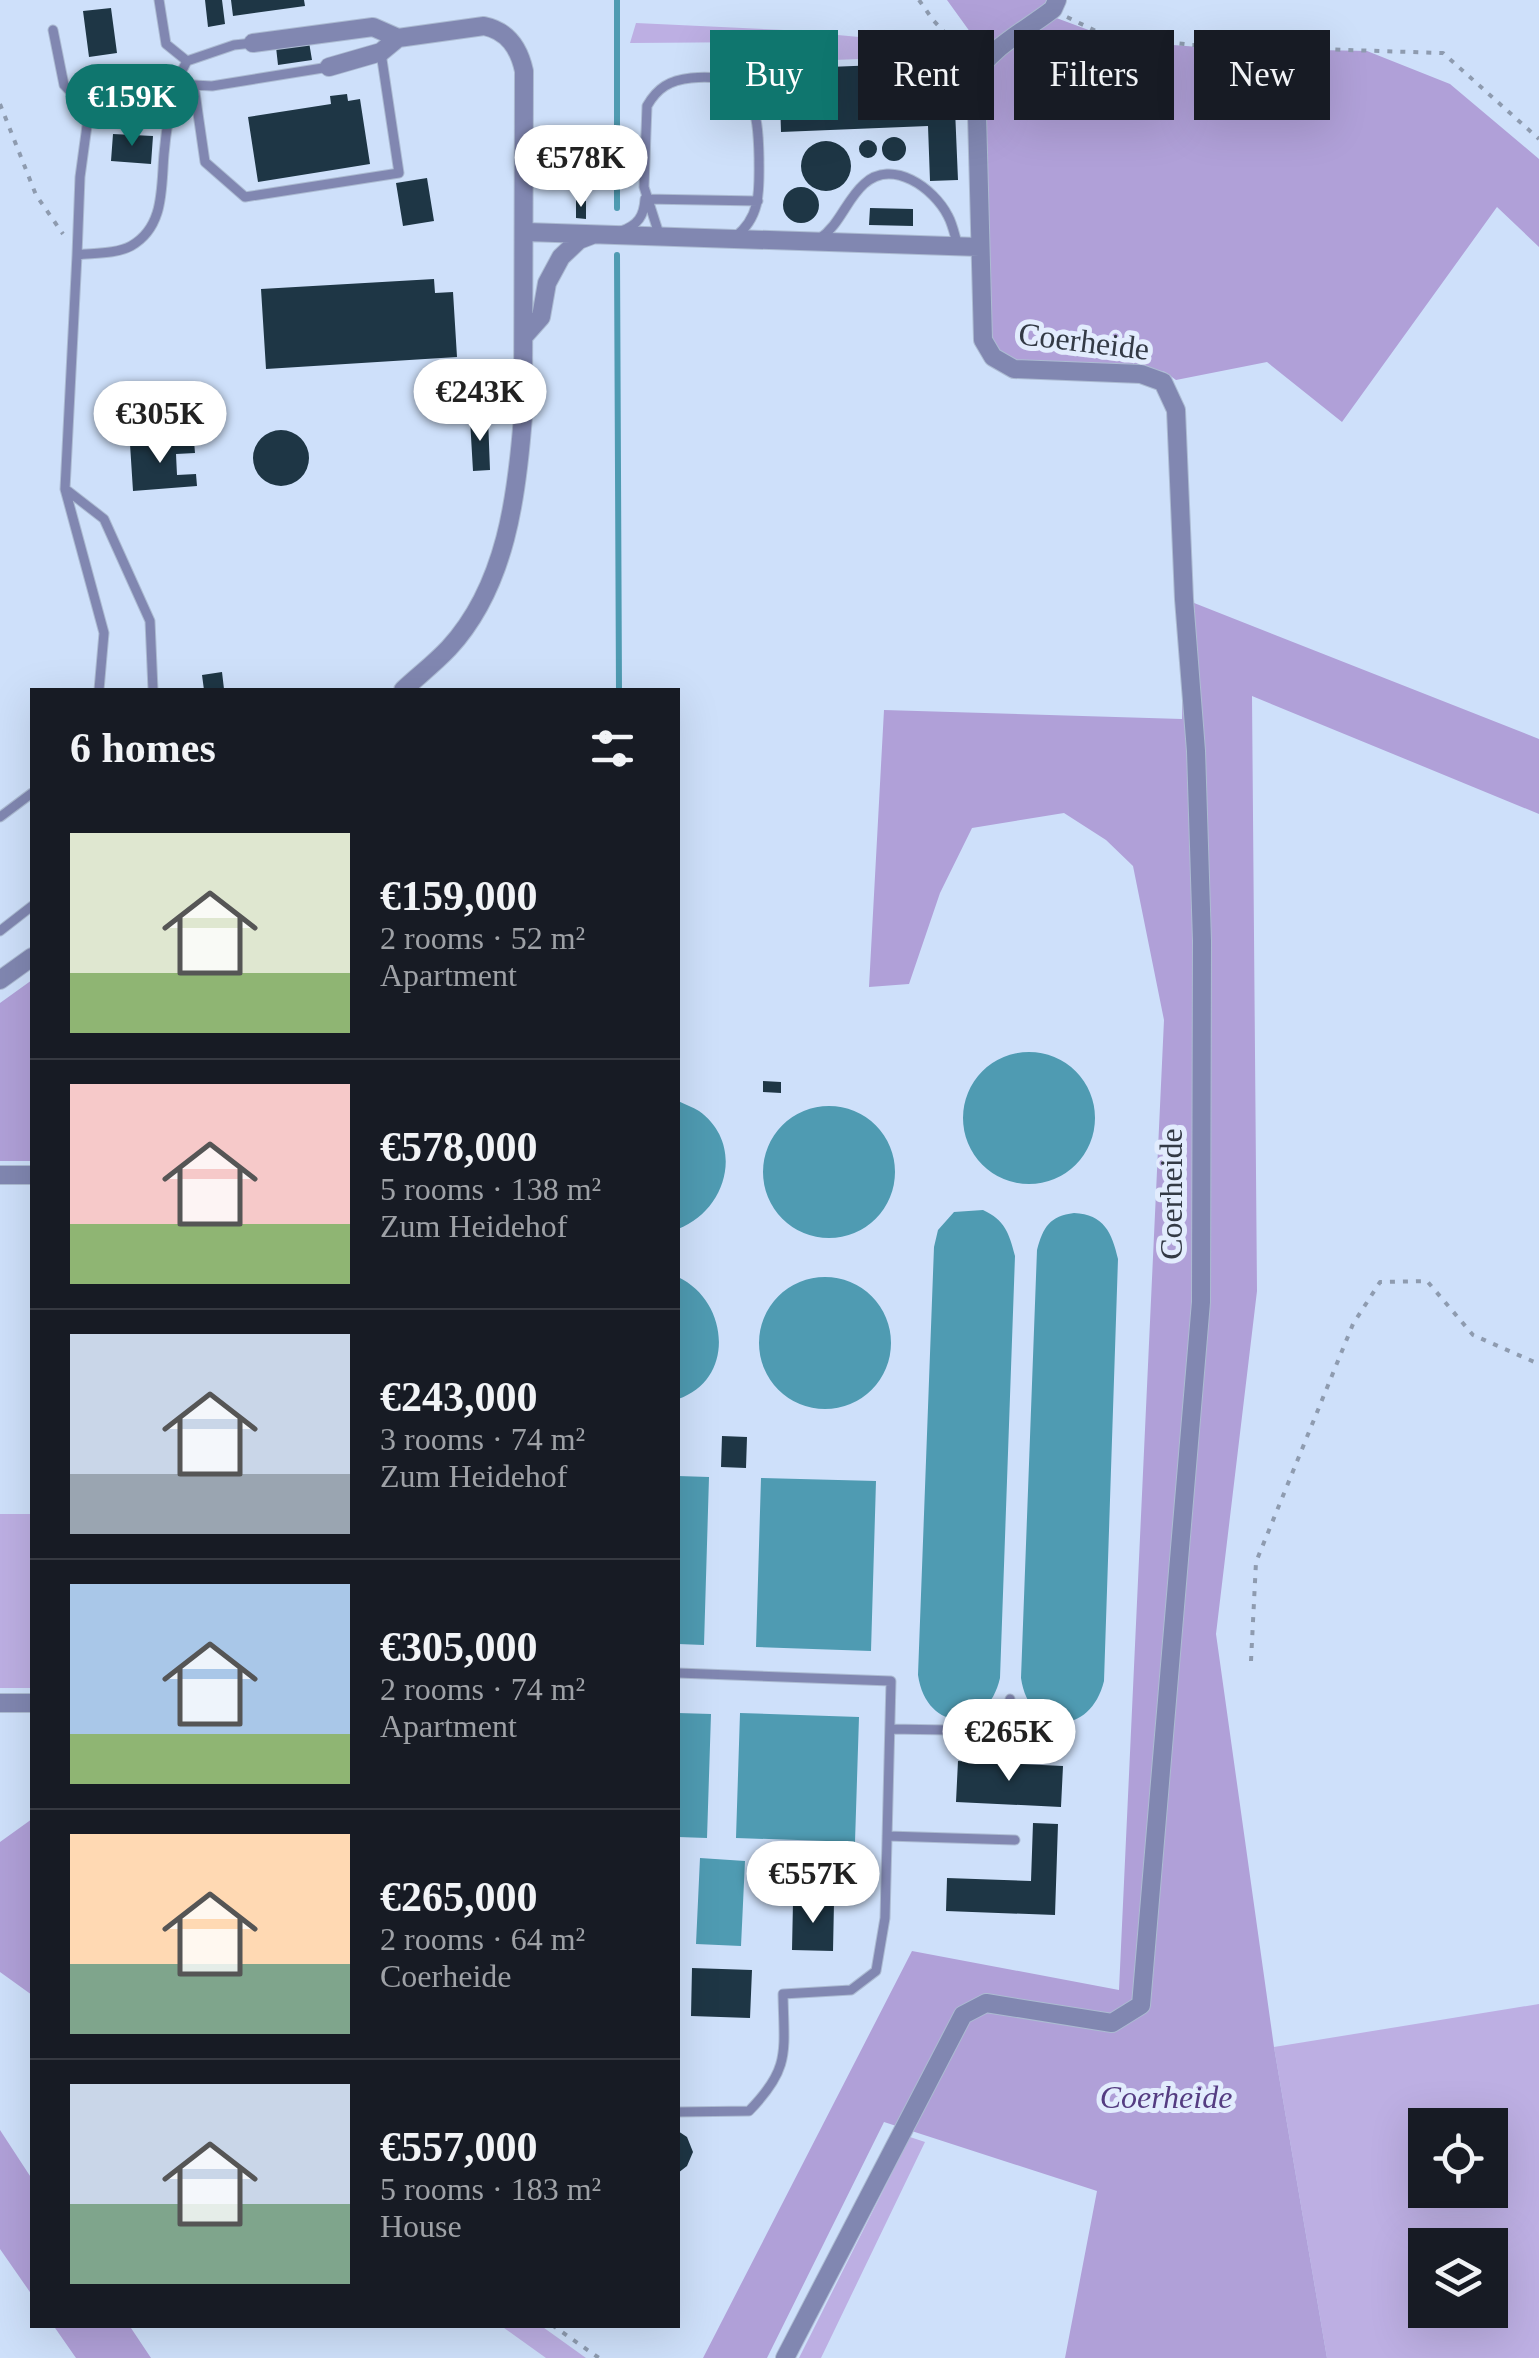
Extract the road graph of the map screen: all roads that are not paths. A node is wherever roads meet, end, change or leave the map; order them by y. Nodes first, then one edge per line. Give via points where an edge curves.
1 (159, 0) edge
2 (1055, 5) edge
3 (53, 30) dead end
4 (398, 38) junction
5 (253, 43) joint
6 (381, 52) junction
7 (186, 62) junction
8 (329, 66) joint
9 (175, 84) junction
10 (194, 86) junction
11 (89, 111) junction
12 (645, 199) junction
13 (758, 200) junction
14 (526, 232) junction
15 (600, 235) junction
16 (660, 237) junction
17 (733, 238) junction
18 (816, 241) junction
19 (958, 246) junction
20 (979, 247) junction
21 (77, 255) junction
22 (524, 335) junction
23 (65, 489) junction
24 (99, 688) edge
25 (153, 688) edge
26 (405, 688) edge
27 (30, 794) edge
28 (0, 817) edge
29 (30, 908) edge
30 (0, 931) edge
31 (30, 958) edge
32 (0, 980) edge
33 (0, 1175) edge
34 (30, 1175) edge
35 (680, 1673) edge
36 (1010, 1699) dead end
37 (0, 1702) edge
38 (30, 1703) edge
39 (890, 1730) junction
40 (887, 1836) junction
41 (1016, 1840) dead end
42 (680, 2112) edge
43 (786, 2358) edge

1 - 7 lane via 166,44
2 - 20 street, Coerheide via 990,56 976,77
3 - 11 lane via 64,85
4 - 5 street via 373,26
4 - 6 street
4 - 14 street via 484,26 512,42 525,82
5 - 7 lane
6 - 8 street
6 - 10 lane via 399,173 246,197 205,162
7 - 9 lane
8 - 10 lane
9 - 10 lane
9 - 11 lane
9 - 21 lane via 154,222 128,248
11 - 21 lane
12 - 13 lane
12 - 13 lane via 647,106 670,82 702,77 733,83 753,105
12 - 15 lane via 633,226
12 - 16 lane
13 - 17 lane via 754,218
14 - 15 street
14 - 22 street
15 - 16 street
15 - 22 street via 580,240 561,257 546,283 541,317
16 - 17 street
17 - 18 street
18 - 19 street
18 - 19 lane via 872,176 895,174 928,191 947,214
19 - 20 street
20 - 43 street, Coerheide via 984,340 992,357 1014,369 1141,374 1163,382 1176,410 1202,922 1201,1302 1141,2005 1112,2023 986,2003 963,2015
21 - 23 lane
22 - 26 street via 519,472 498,564 463,630
23 - 24 lane via 104,633
23 - 25 lane via 104,518 150,621
27 - 28 lane
29 - 30 lane
31 - 32 street
33 - 34 street
35 - 39 lane via 891,1681
36 - 39 lane via 1008,1731
37 - 38 street
39 - 40 lane
40 - 41 lane
40 - 42 lane via 876,1970 851,1990 783,1994 782,2065 774,2086 749,2112

